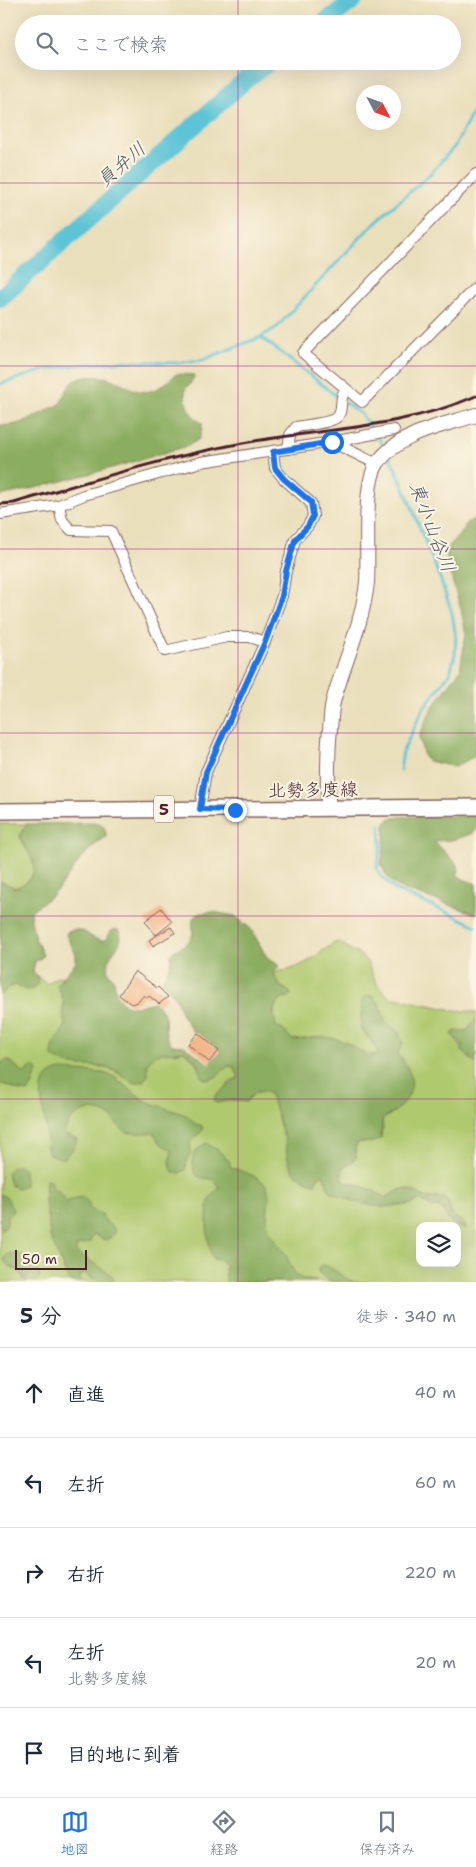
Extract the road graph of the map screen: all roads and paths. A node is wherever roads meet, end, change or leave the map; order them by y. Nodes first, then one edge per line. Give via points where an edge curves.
1 (476, 174) edge
2 (476, 288) edge
3 (345, 390) junction
4 (476, 416) edge
5 (394, 430) dead end
6 (332, 442) junction
7 (288, 449) junction
8 (273, 452) junction
9 (380, 460) junction
10 (59, 505) junction
11 (0, 514) edge
12 (265, 642) junction
13 (476, 807) edge
14 (328, 808) junction
15 (200, 809) junction
16 (0, 811) edge

1 - 3 street via 303,353
2 - 3 street via 362,402
3 - 7 street via 336,419 296,427 290,435
4 - 9 street via 411,436 396,444
5 - 6 street
6 - 7 street
6 - 9 street
7 - 8 street
8 - 10 street via 201,462
8 - 12 street via 275,468 311,502 313,516 295,540 282,596
9 - 14 street via 369,498 367,582 361,615 333,704 328,752
10 - 11 street
10 - 12 street via 62,520 71,530 111,531 165,651 227,638 250,637
12 - 15 street via 206,772
13 - 14 main road, 北勢多度線 / 5
14 - 15 main road, 北勢多度線 / 5
15 - 16 main road, 北勢多度線 / 5

